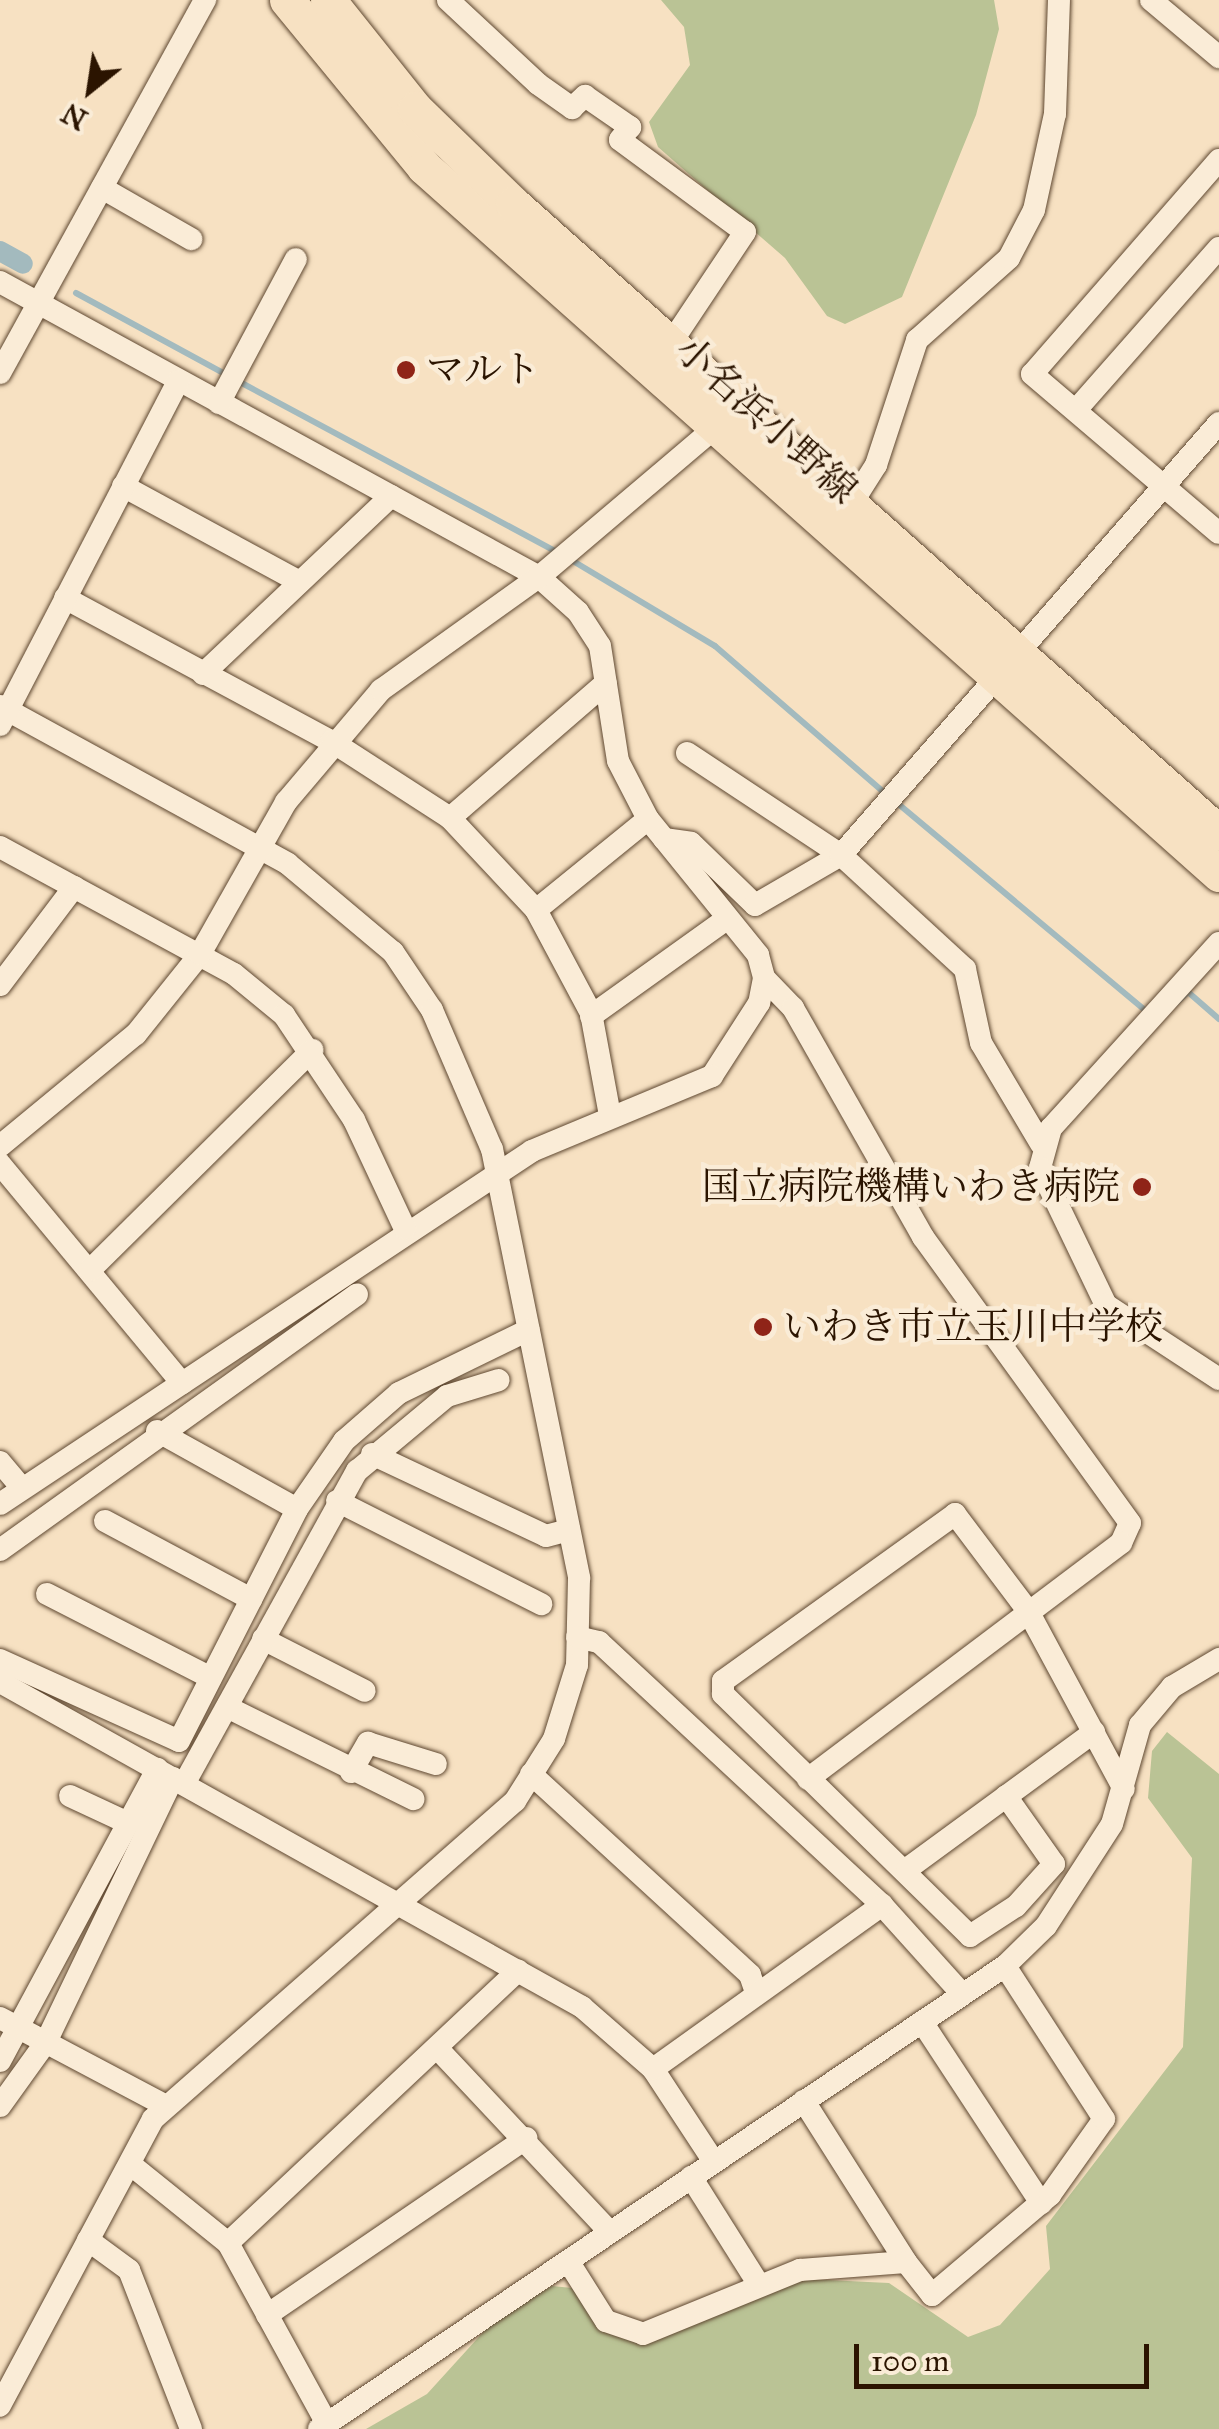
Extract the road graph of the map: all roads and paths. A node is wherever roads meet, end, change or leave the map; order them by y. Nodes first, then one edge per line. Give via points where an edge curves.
1 (205, 0) edge
2 (288, 0) edge
3 (328, 0) edge
4 (448, 0) edge
5 (1059, 0) edge
6 (1160, 2) edge
7 (1219, 58) edge
8 (1219, 160) edge
9 (102, 188) junction
10 (191, 239) dead end
11 (1219, 248) edge
12 (296, 260) dead end
13 (0, 282) edge
14 (39, 303) junction
15 (671, 343) junction
16 (0, 372) edge
17 (178, 380) junction
18 (219, 403) junction
19 (738, 405) junction
20 (1076, 410) junction
21 (1219, 423) edge
22 (714, 432) junction
23 (124, 486) junction
24 (1163, 486) junction
25 (391, 496) junction
26 (850, 506) junction
27 (1219, 534) edge
28 (539, 577) junction
29 (300, 582) junction
30 (65, 598) junction
31 (1002, 662) junction
32 (202, 674) junction
33 (606, 683) junction
34 (3, 714) edge
35 (331, 741) junction
36 (687, 753) dead end
37 (450, 818) junction
38 (648, 819) junction
39 (1219, 832) edge
40 (664, 839) junction
41 (0, 847) edge
42 (261, 848) junction
43 (841, 855) junction
44 (1219, 874) edge
45 (74, 887) junction
46 (536, 910) junction
47 (728, 918) junction
48 (1219, 943) edge
49 (200, 954) junction
50 (764, 978) junction
51 (0, 985) edge
52 (591, 1016) junction
53 (312, 1050) junction
54 (610, 1116) junction
55 (1041, 1144) junction
56 (0, 1146) edge
57 (0, 1164) edge
58 (496, 1175) junction
59 (405, 1229) junction
60 (90, 1270) junction
61 (357, 1294) dead end
62 (528, 1330) junction
63 (1219, 1379) edge
64 (499, 1380) dead end
65 (182, 1383) junction
66 (157, 1431) junction
67 (372, 1454) junction
68 (0, 1462) edge
69 (22, 1488) junction
70 (337, 1501) junction
71 (0, 1504) edge
72 (297, 1510) junction
73 (104, 1521) dead end
74 (569, 1530) junction
75 (0, 1550) edge
76 (46, 1594) dead end
77 (251, 1599) junction
78 (541, 1604) dead end
79 (1028, 1611) junction
80 (577, 1636) junction
81 (263, 1639) junction
82 (1, 1657) edge
83 (1219, 1659) edge
84 (211, 1678) junction
85 (0, 1682) edge
86 (365, 1691) dead end
87 (227, 1707) junction
88 (1094, 1732) junction
89 (436, 1764) dead end
90 (351, 1772) junction
91 (531, 1774) junction
92 (171, 1777) junction
93 (808, 1779) junction
94 (1124, 1789) junction
95 (70, 1796) dead end
96 (1006, 1796) junction
97 (413, 1799) dead end
98 (128, 1824) junction
99 (908, 1869) junction
100 (399, 1904) junction
101 (882, 1906) junction
102 (1005, 1966) junction
103 (518, 1970) junction
104 (756, 1992) junction
105 (962, 1994) junction
106 (922, 2022) junction
107 (9, 2023) edge
108 (46, 2042) junction
109 (438, 2049) junction
110 (0, 2060) edge
111 (652, 2069) junction
112 (804, 2101) junction
113 (0, 2106) edge
114 (166, 2106) junction
115 (526, 2138) junction
116 (714, 2162) junction
117 (130, 2164) junction
118 (691, 2177) junction
119 (1041, 2203) junction
120 (610, 2232) junction
121 (88, 2240) junction
122 (228, 2243) junction
123 (568, 2261) junction
124 (906, 2262) junction
125 (758, 2282) junction
126 (267, 2315) junction
127 (0, 2406) edge
128 (323, 2426) edge
129 (191, 2429) edge

1 - 9 street
2 - 22 main road, 小名浜小野線 via 424,167
3 - 15 main road, 小名浜小野線 via 415,109
4 - 15 street via 560,100 572,108 586,96 630,126 620,140 746,232
5 - 26 street via 1055,114 1034,210 1008,258 917,340 876,465
6 - 7 street
8 - 20 street via 1032,374
9 - 10 street
9 - 14 street
11 - 20 street
12 - 18 street
13 - 14 street
14 - 16 street
14 - 17 street
15 - 19 main road, 小名浜小野線
17 - 18 street
17 - 23 street
18 - 25 street
19 - 22 street
19 - 26 main road, 小名浜小野線
20 - 24 street
21 - 24 street
22 - 28 street
22 - 31 main road, 小名浜小野線
23 - 29 street
23 - 30 street
24 - 27 street
24 - 31 street
25 - 28 street
25 - 29 street
26 - 31 main road, 小名浜小野線
28 - 33 street via 600,646
28 - 35 street via 381,690
29 - 32 street
30 - 32 street
30 - 34 street
31 - 39 main road, 小名浜小野線
31 - 43 street
31 - 44 main road, 小名浜小野線
32 - 35 street
33 - 37 street
33 - 38 street via 618,761
34 - 42 street
35 - 37 street
35 - 42 street
36 - 43 street
37 - 46 street
38 - 40 street
38 - 46 street
40 - 43 street via 691,842 755,905
40 - 47 street
41 - 45 street
42 - 49 street
42 - 58 street via 392,952 465,1074
43 - 55 street via 964,968 981,1043
45 - 49 street
45 - 51 street
46 - 52 street
47 - 50 street via 758,955
47 - 52 street
48 - 55 street
49 - 53 street via 284,1015
49 - 56 street via 136,1034
50 - 54 street via 759,1003 712,1076
50 - 79 street via 792,1008 923,1237 1130,1523 1121,1543
52 - 54 street
53 - 59 street
53 - 60 street
54 - 58 street
55 - 63 street via 1040,1168 1106,1305
57 - 60 street
58 - 59 street
58 - 62 street
59 - 65 street
60 - 65 street
61 - 66 street
62 - 72 street via 497,1337 399,1393 344,1441
62 - 74 street
64 - 67 street via 447,1396
65 - 69 street
66 - 72 street
66 - 75 street
67 - 70 street
67 - 74 street via 546,1536
68 - 69 street
69 - 71 street
70 - 78 street
70 - 81 street
72 - 77 street
73 - 77 street
74 - 80 street
76 - 84 street
77 - 84 street
79 - 88 street
79 - 93 street
79 - 93 street via 955,1514 723,1681 723,1694
80 - 91 street via 554,1739
80 - 101 street via 599,1642
81 - 86 street
81 - 87 street
82 - 84 street via 179,1741
83 - 94 street via 1172,1686 1140,1725
85 - 92 street
87 - 90 street
87 - 92 street
88 - 94 street
88 - 96 street
89 - 90 street via 368,1743
90 - 97 street
91 - 100 street via 468,1846
91 - 104 street via 750,1975
92 - 98 street
92 - 100 street
92 - 108 street
93 - 99 street
94 - 102 street via 1082,1874
95 - 98 street
96 - 99 street
96 - 99 street via 1054,1864 1016,1906 970,1936
98 - 107 street
100 - 103 street
100 - 114 street
101 - 104 street
101 - 105 street
102 - 105 street
102 - 119 street via 1104,2108
103 - 109 street
103 - 111 street via 582,2007
104 - 111 street
105 - 106 street
106 - 112 street
106 - 119 street
107 - 108 street
107 - 110 street
108 - 113 street
108 - 114 street
109 - 115 street
109 - 122 street
111 - 116 street
112 - 116 street
112 - 124 street
114 - 117 street
115 - 120 street
115 - 126 street
116 - 118 street
117 - 121 street
117 - 122 street
118 - 120 street
118 - 125 street
119 - 124 street via 932,2295
120 - 123 street
121 - 127 street
121 - 129 street via 129,2270
122 - 126 street
123 - 125 street via 606,2321 643,2334
123 - 128 street
124 - 125 street via 841,2264
126 - 128 street

